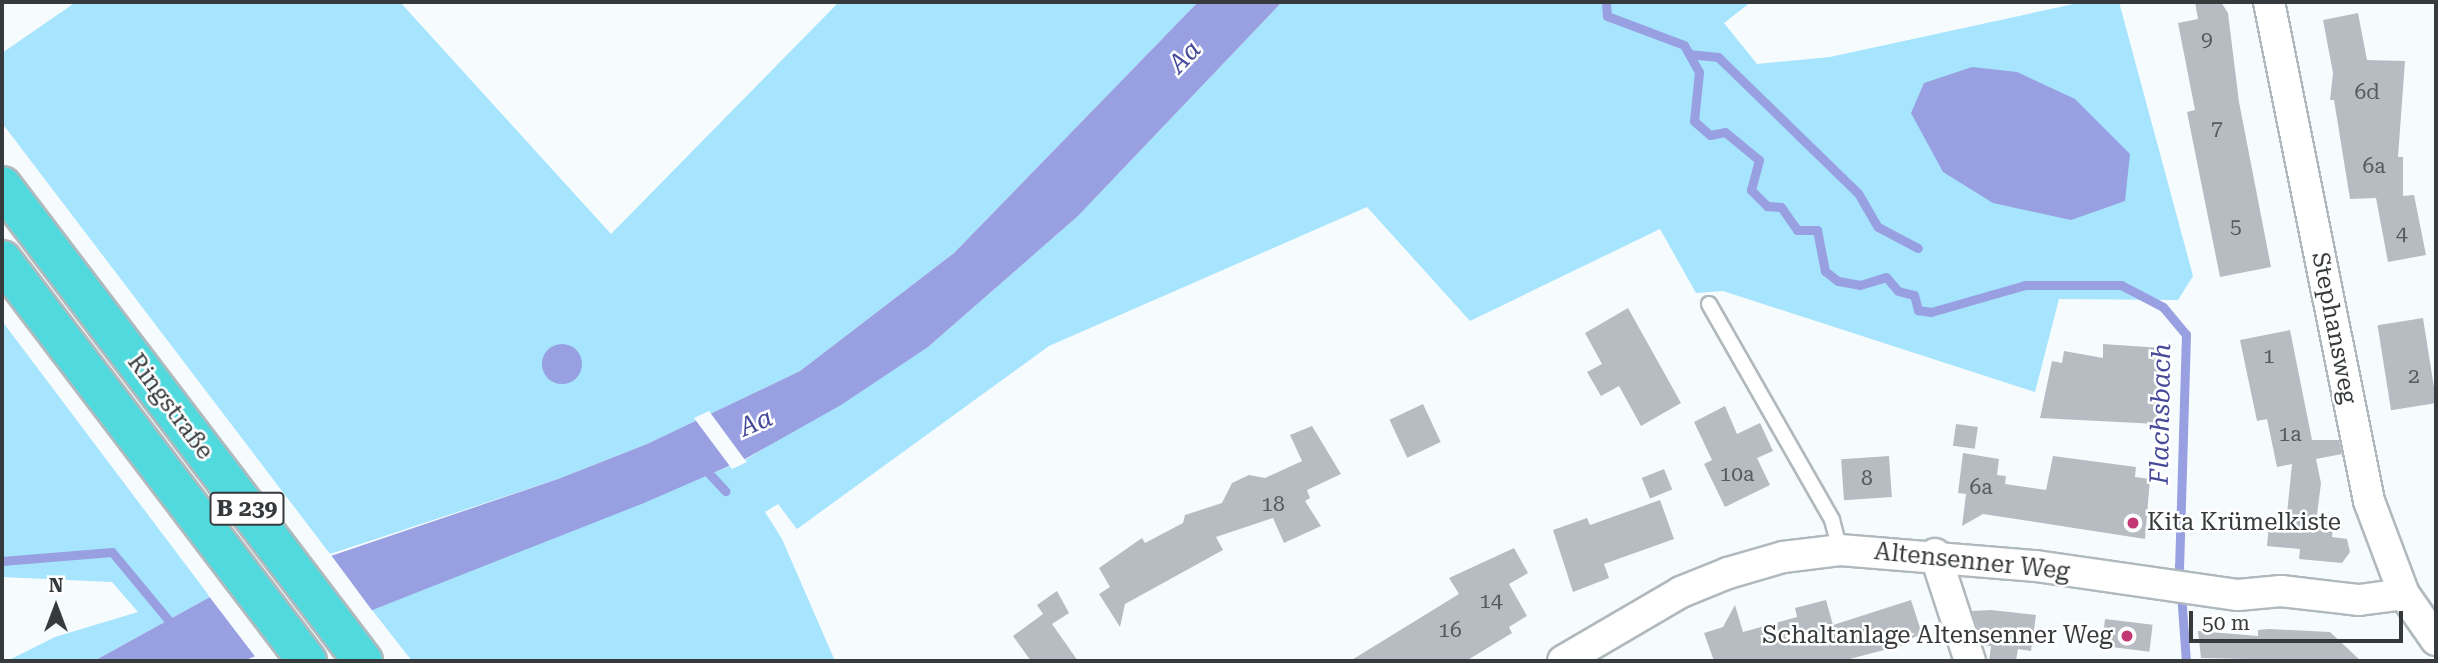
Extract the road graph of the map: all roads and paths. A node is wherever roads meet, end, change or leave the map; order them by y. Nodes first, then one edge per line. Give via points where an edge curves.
1 (2269, 2) edge
2 (2, 186) edge
3 (2, 260) edge
4 (1709, 304) dead end
5 (1840, 550) junction
6 (1935, 554) junction
7 (2404, 594) junction
8 (2436, 640) edge
9 (307, 661) edge
10 (363, 661) edge
11 (1563, 661) edge
12 (1970, 661) edge

1 - 7 street, Stephansweg via 2369,501
2 - 10 highway, Ringstraße / B 239
3 - 9 highway, Ringstraße / B 239
4 - 5 lane via 1832,520
5 - 6 street, Altensenner Weg
5 - 11 street, Altensenner Weg via 1783,557 1728,573 1681,592
6 - 7 street, Altensenner Weg via 2181,590 2281,591 2359,600
6 - 12 street
7 - 8 street, Stephansweg

